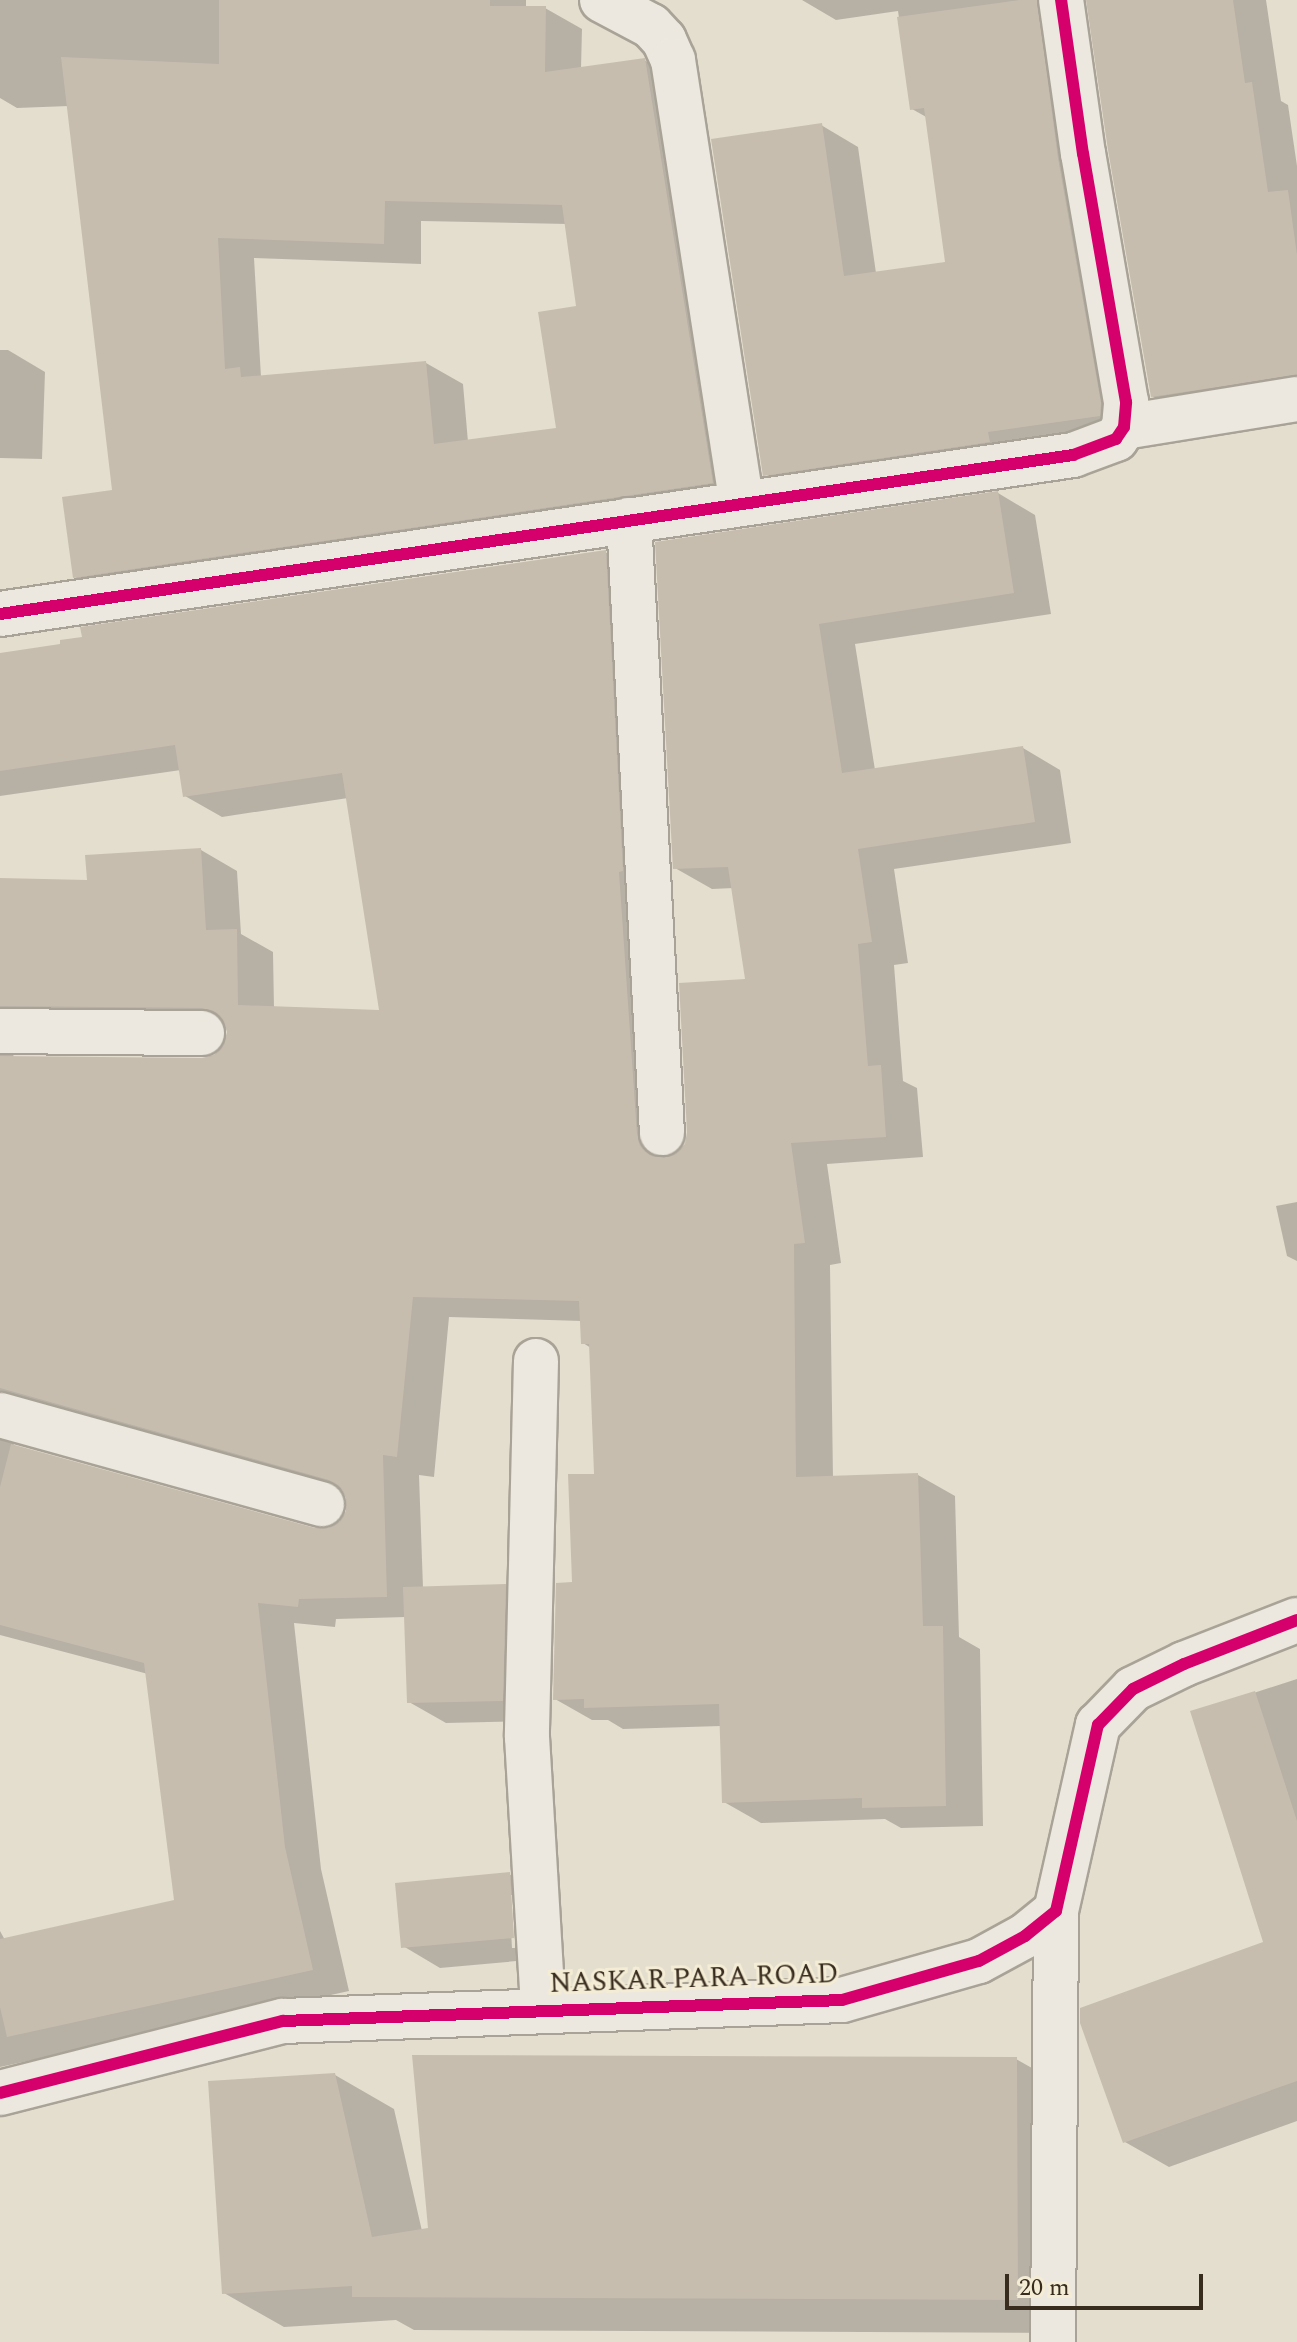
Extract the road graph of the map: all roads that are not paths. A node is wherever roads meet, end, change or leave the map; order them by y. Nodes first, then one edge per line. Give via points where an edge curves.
1 (602, 0) edge
2 (1061, 0) edge
3 (1297, 399) edge
4 (1124, 427) junction
5 (742, 504) junction
6 (629, 520) junction
7 (0, 614) edge
8 (0, 1031) edge
9 (202, 1033) dead end
10 (662, 1133) dead end
11 (536, 1361) dead end
12 (0, 1415) edge
13 (322, 1504) dead end
14 (1297, 1620) edge
15 (1056, 1911) junction
16 (543, 2009) junction
17 (0, 2093) edge
18 (1053, 2342) edge

1 - 5 street via 651,26 673,60
2 - 4 street via 1126,402
3 - 4 street
4 - 5 street via 1116,439 1073,455
5 - 6 street
6 - 7 street
6 - 10 street
8 - 9 street
11 - 16 street via 527,1737
12 - 13 street
14 - 15 street via 1133,1689 1098,1725
15 - 16 street, NASKAR PARA ROAD via 1025,1936 979,1961 842,2000
15 - 18 street
16 - 17 street, NASKAR PARA ROAD via 283,2021

